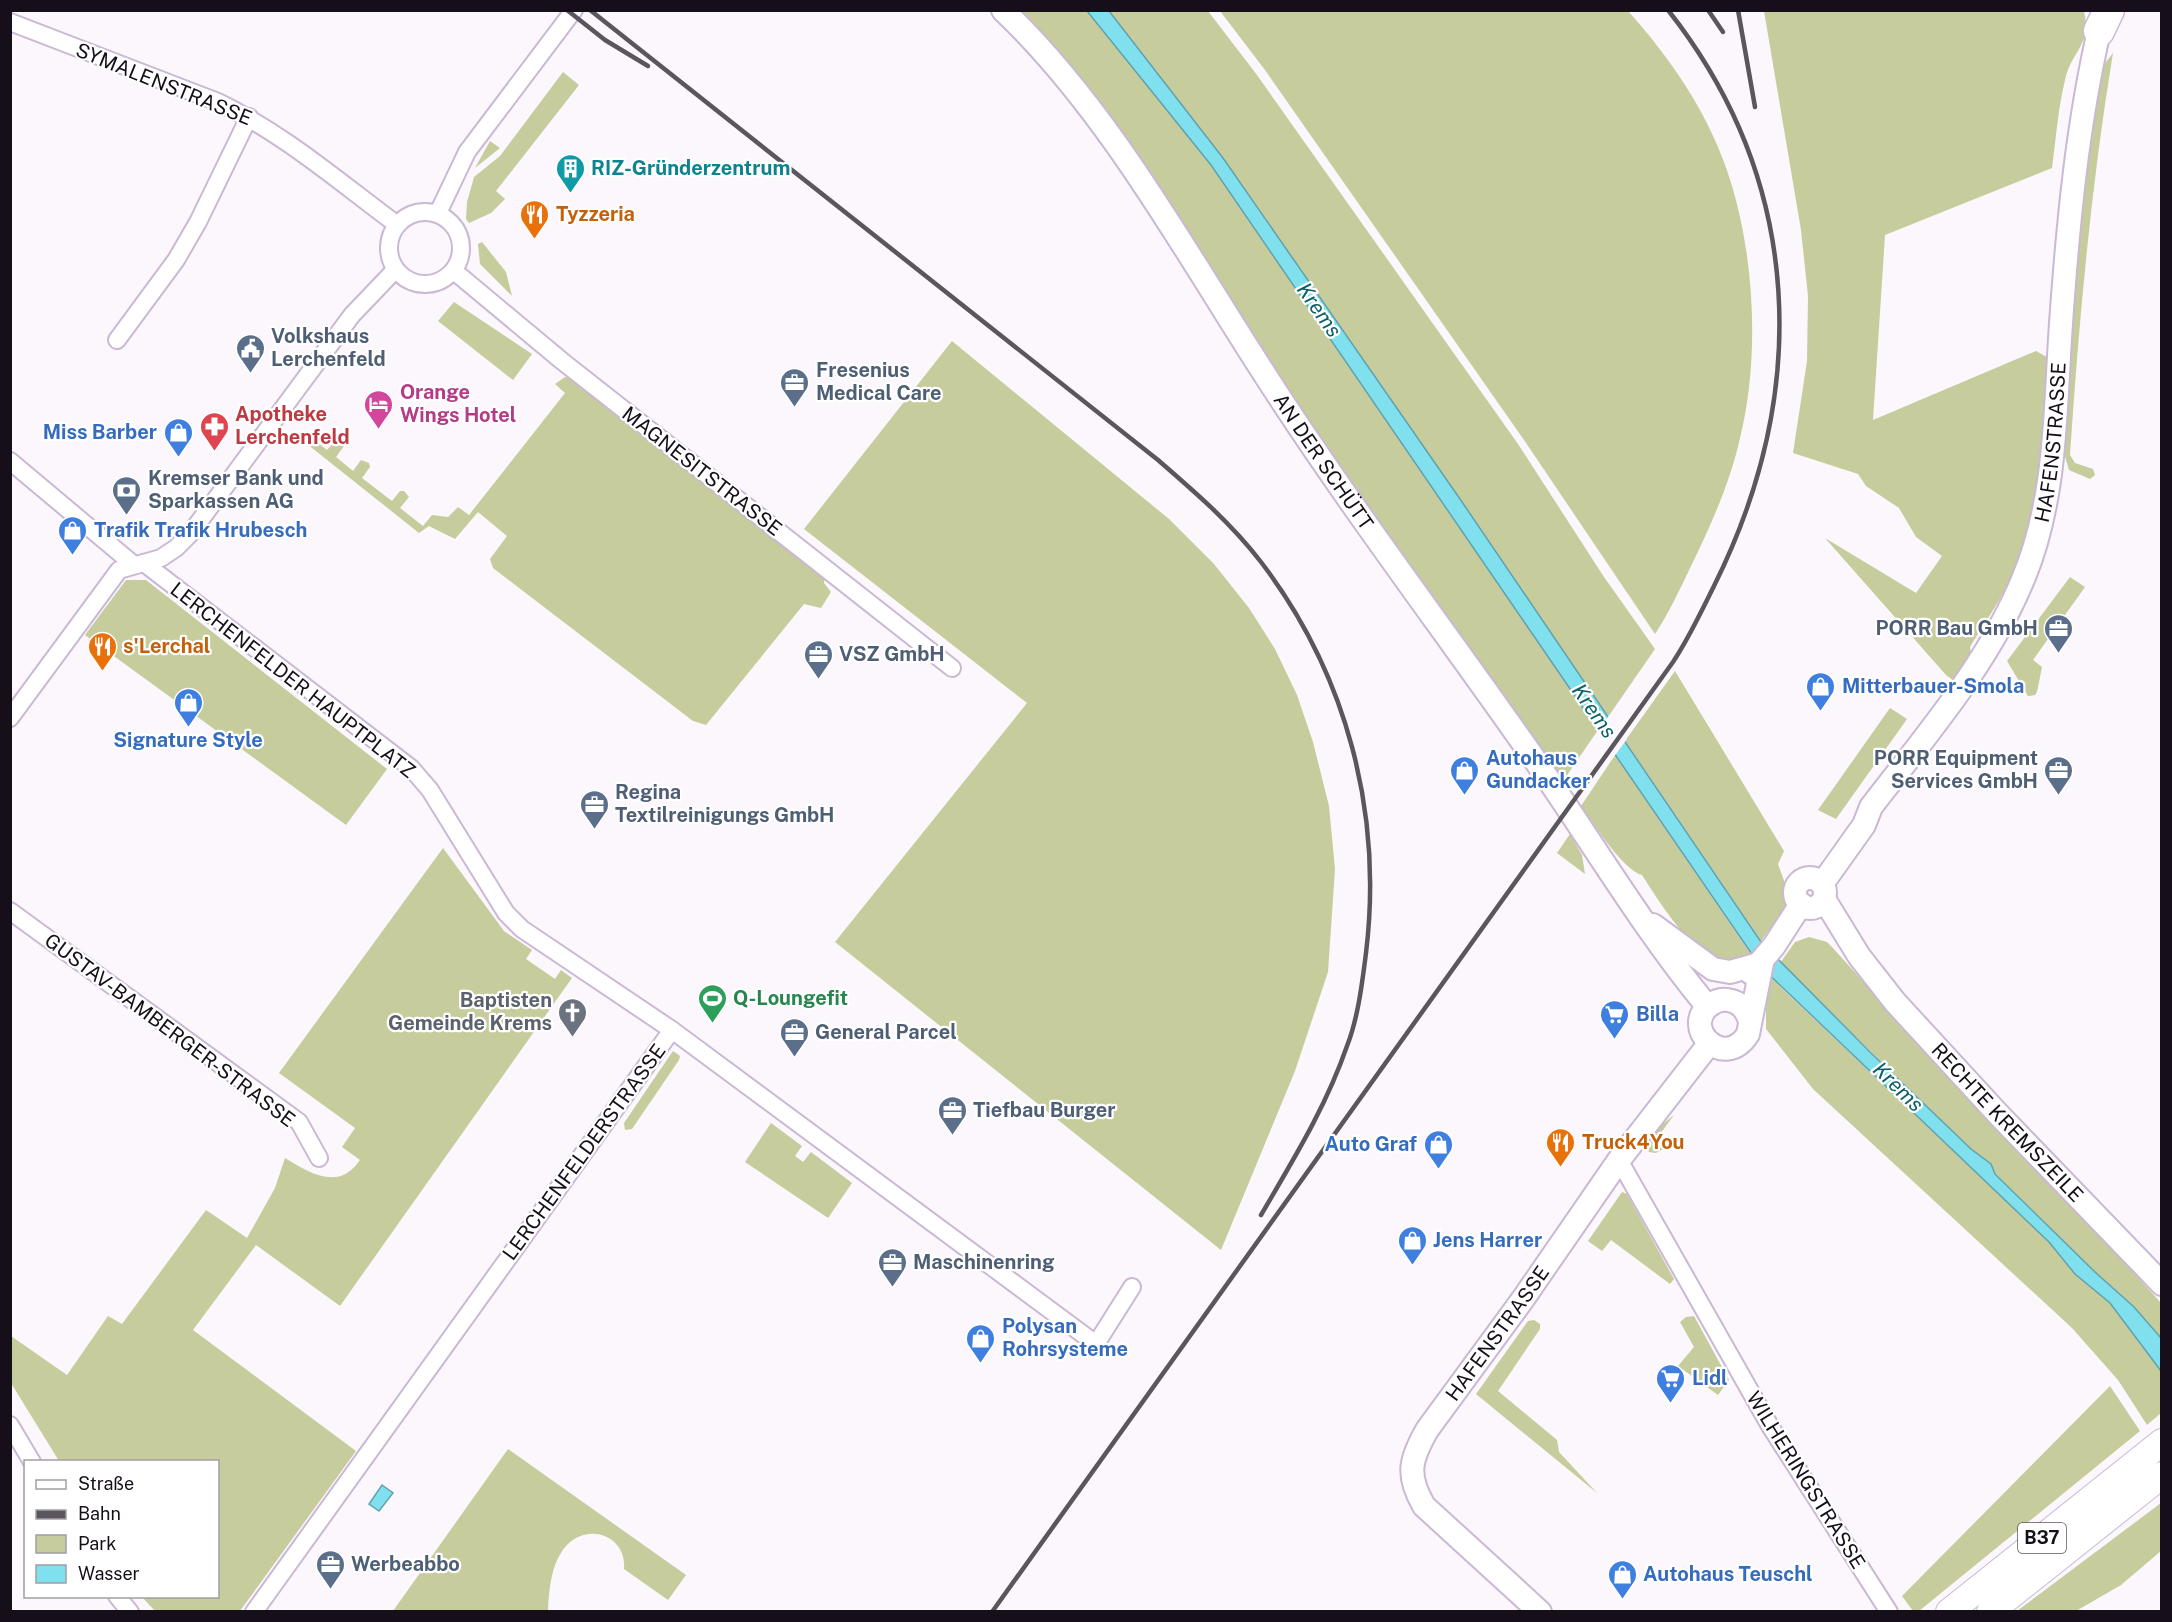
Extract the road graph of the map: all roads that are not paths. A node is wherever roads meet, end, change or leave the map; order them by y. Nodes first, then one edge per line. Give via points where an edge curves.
1 (574, 10) edge
2 (1003, 10) edge
3 (2104, 21) edge
4 (10, 22) edge
5 (249, 117) junction
6 (438, 213) junction
7 (396, 224) junction
8 (395, 270) junction
9 (454, 271) junction
10 (117, 340) dead end
11 (10, 461) edge
12 (139, 564) junction
13 (952, 668) dead end
14 (10, 717) edge
15 (1810, 897) junction
16 (10, 911) edge
17 (1640, 916) junction
18 (1762, 963) junction
19 (1722, 998) junction
20 (1750, 1016) junction
21 (672, 1030) junction
22 (1709, 1044) junction
23 (319, 1158) dead end
24 (1619, 1160) junction
25 (2162, 1284) edge
26 (1132, 1287) dead end
27 (10, 1425) edge
28 (2162, 1442) edge
29 (31, 1460) edge
30 (2154, 1481) edge
31 (119, 1598) edge
32 (130, 1611) edge
33 (254, 1611) edge
34 (1540, 1611) edge
35 (1889, 1611) edge
36 (1949, 1611) edge
37 (1990, 1611) edge

1 - 6 street via 467,152
2 - 17 street, AN DER SCHÜTT via 1054,65 1114,142 1307,437 1569,807
3 - 15 street, HAFENSTRASSE via 2087,84 2078,143 2049,487 2025,575 1988,649
4 - 5 street, SYMALENSTRASSE
5 - 7 street, SYMALENSTRASSE
5 - 10 street via 176,260
6 - 7 street via 410,214
6 - 9 street via 452,223 460,237 461,255
7 - 8 street via 389,239 389,255
8 - 9 street via 408,281 424,285 441,281
8 - 12 street via 352,315 190,534 161,558
9 - 13 street, MAGNESITSTRASSE via 562,361
11 - 12 street, LERCHENFELDER HAUPTPLATZ
12 - 14 street via 119,570
12 - 21 street, LERCHENFELDER HAUPTPLATZ via 411,768 430,790 506,913 522,929
15 - 18 street, HAFENSTRASSE
15 - 25 street, RECHTE KREMSZEILE via 1839,946 1859,956 1895,1002 1998,1114
16 - 23 street, GUSTAV-BAMBERGER-STRASSE via 299,1122
17 - 18 street, AN DER SCHÜTT via 1720,972
17 - 19 street, AN DER SCHÜTT
18 - 19 street, HAFENSTRASSE
18 - 20 street, HAFENSTRASSE
19 - 20 street via 1737,1002
19 - 22 street via 1701,1015 1700,1025
20 - 22 street, HAFENSTRASSE via 1748,1034 1737,1046 1718,1048
21 - 26 street, LERCHENFELDERSTRASSE via 1096,1344
21 - 33 street, LERCHENFELDERSTRASSE
22 - 24 street, HAFENSTRASSE
24 - 34 street, HAFENSTRASSE via 1427,1430 1411,1468 1414,1489 1424,1506
24 - 35 street, WILHERINGSTRASSE via 1770,1426
27 - 29 street
28 - 36 main road, B37
30 - 37 main road, B37
31 - 32 street

